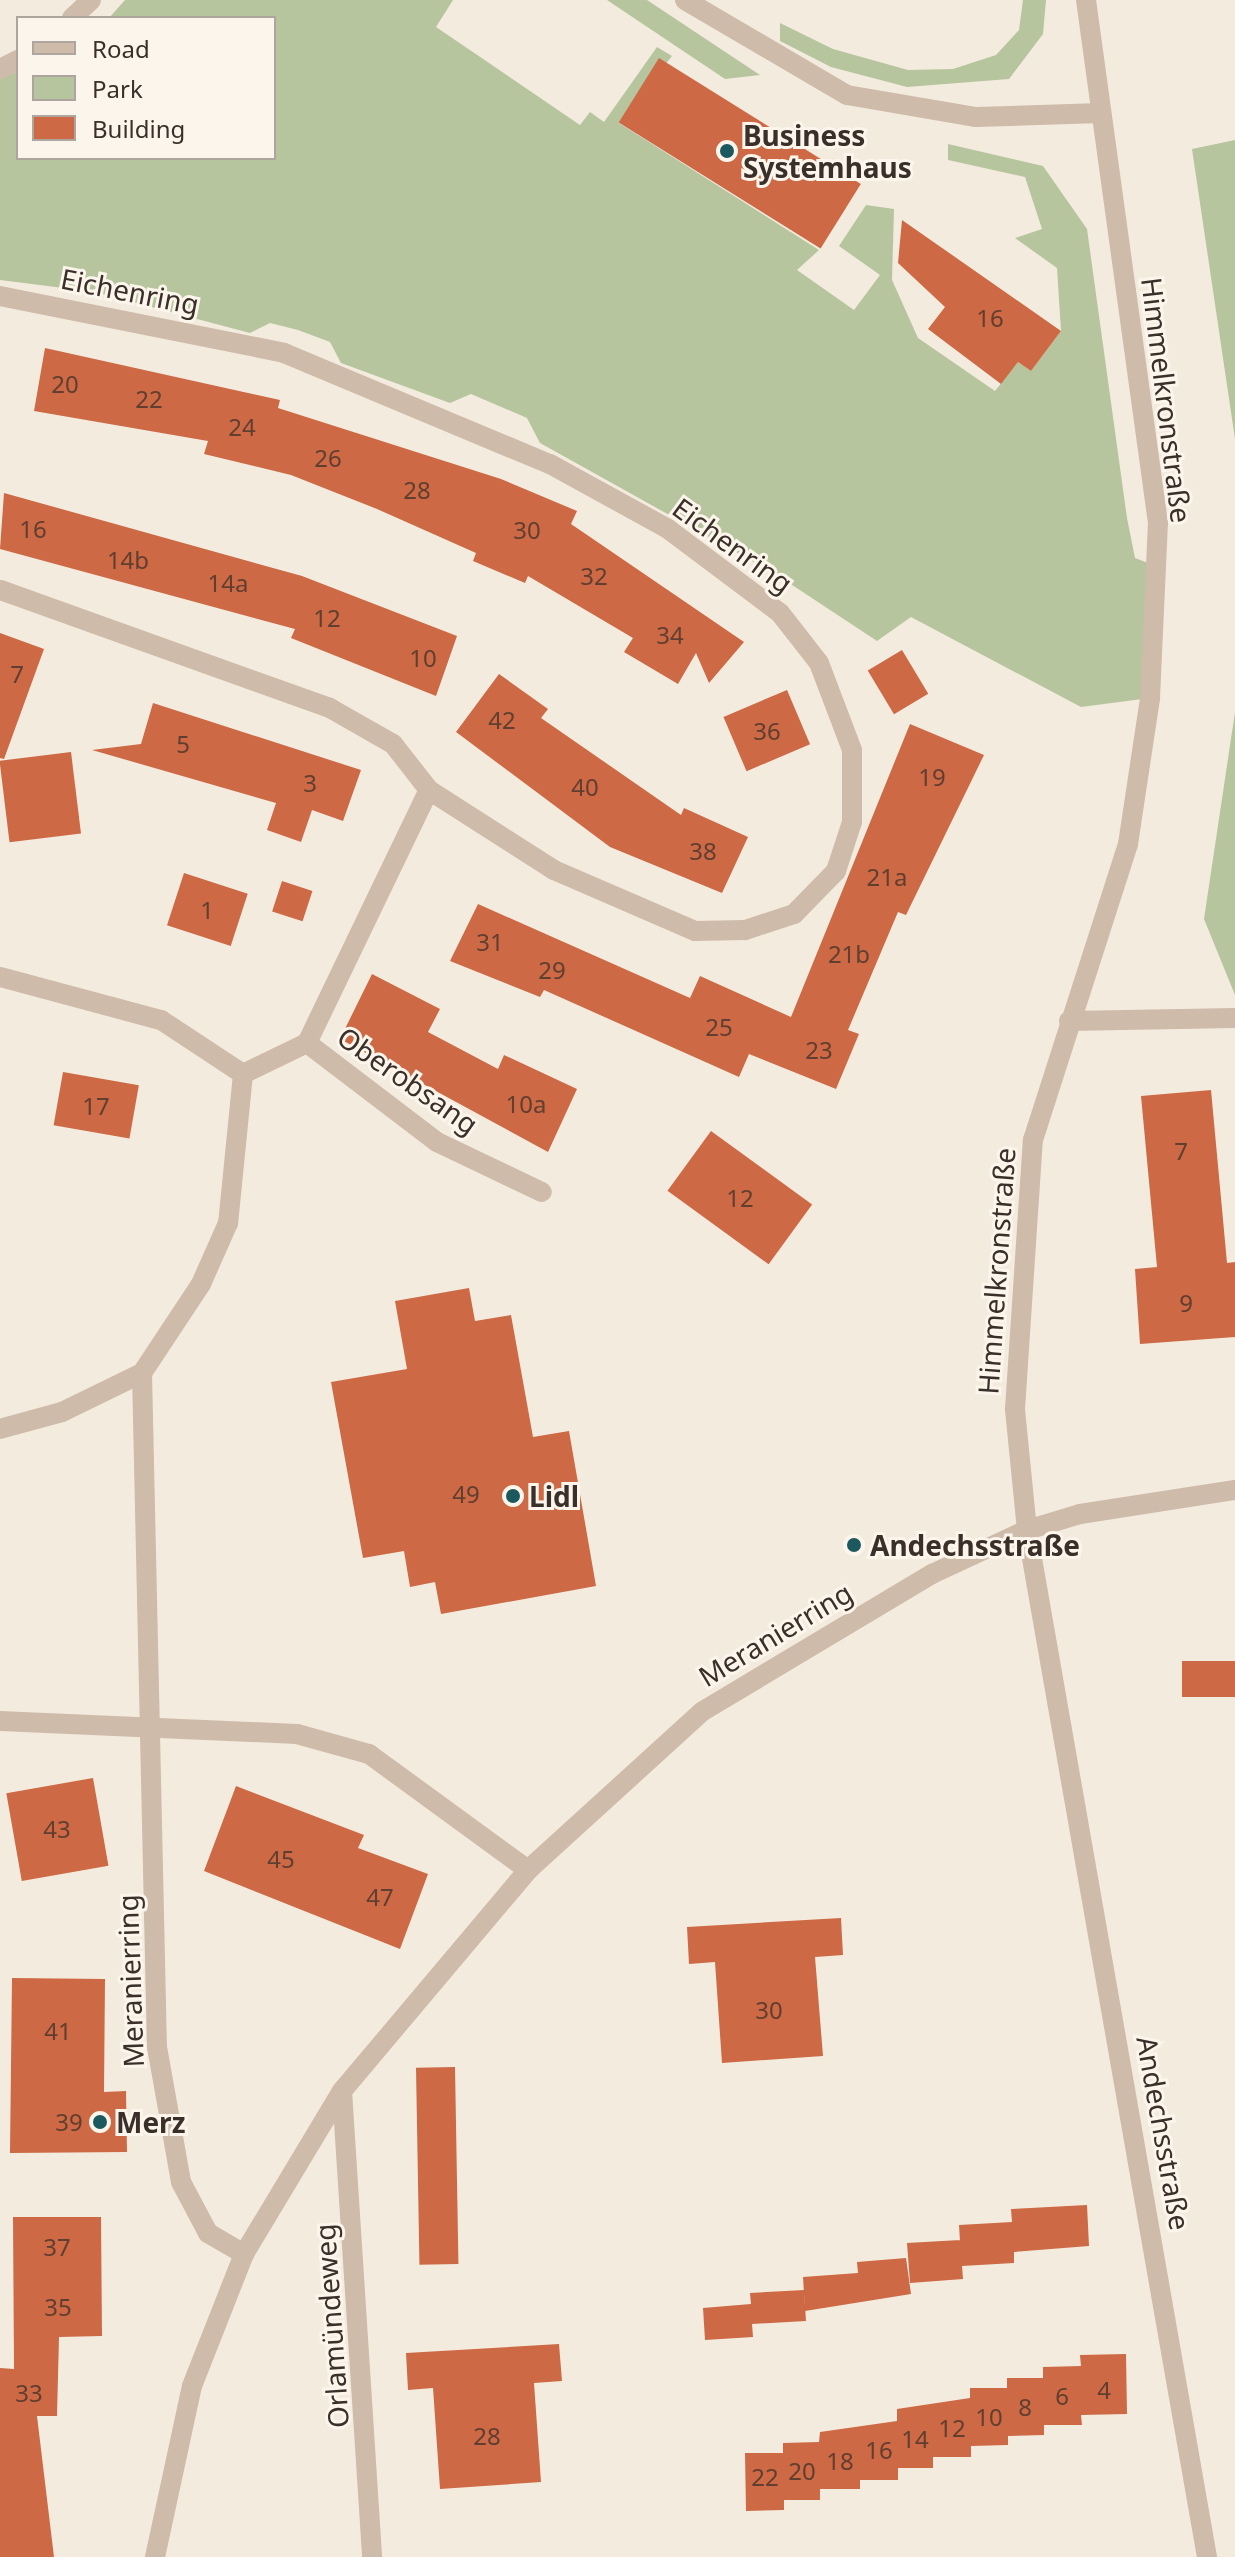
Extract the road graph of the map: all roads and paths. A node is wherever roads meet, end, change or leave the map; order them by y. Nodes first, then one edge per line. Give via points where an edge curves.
1 (91, 0) edge
2 (685, 0) edge
3 (1086, 0) edge
4 (74, 16) edge
5 (1101, 113) junction
6 (0, 296) edge
7 (0, 590) edge
8 (429, 790) junction
9 (0, 977) edge
10 (1235, 1018) edge
11 (1069, 1021) junction
12 (307, 1043) junction
13 (243, 1074) junction
14 (542, 1192) dead end
15 (142, 1373) junction
16 (0, 1429) edge
17 (1235, 1490) edge
18 (1027, 1530) junction
19 (0, 1721) edge
20 (152, 1724) junction
21 (528, 1870) junction
22 (342, 2091) junction
23 (244, 2254) junction
24 (155, 2557) edge
25 (372, 2557) edge
26 (1207, 2557) edge

1 - 4 street
2 - 5 street via 847,95 976,117
3 - 5 street, Himmelkronstraße
5 - 11 street, Himmelkronstraße via 1158,523 1150,698 1128,844
6 - 8 street, Eichenring via 284,353 550,464 668,529 780,613 819,663 852,750 852,822 836,871 794,914 745,930 695,931 626,906
7 - 8 street, Eichenring via 330,708 393,744
8 - 12 street
9 - 13 street via 161,1020
10 - 11 street
11 - 18 street, Himmelkronstraße via 1033,1140 1019,1257 1015,1409
12 - 13 street, Oberobsang
12 - 14 street, Oberobsang via 437,1142
13 - 15 street via 228,1223 201,1284
15 - 16 street via 62,1412
15 - 20 street, Meranierring
17 - 18 street, Meranierring
18 - 21 street, Meranierring via 814,1639 703,1711
18 - 26 street, Andechsstraße
19 - 20 street
20 - 21 street via 297,1734 369,1754
20 - 23 street, Meranierring via 157,2047 181,2182 208,2233
21 - 22 street, Meranierring
22 - 23 street, Meranierring
22 - 25 street, Orlamündeweg
23 - 24 street, Meranierring via 192,2386

